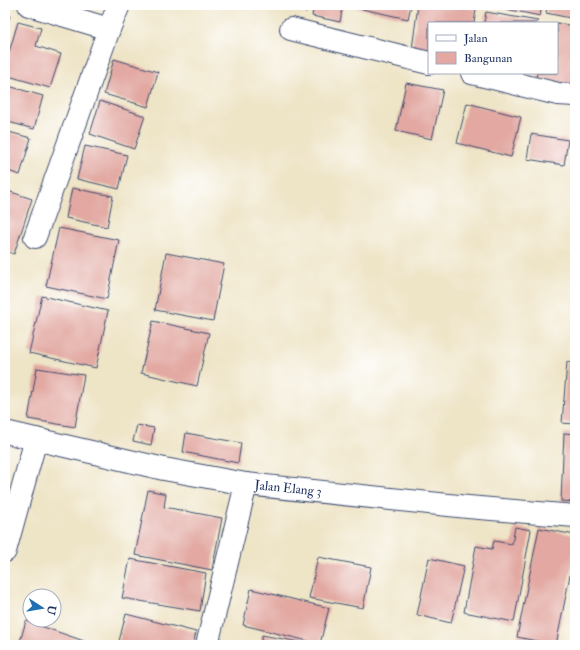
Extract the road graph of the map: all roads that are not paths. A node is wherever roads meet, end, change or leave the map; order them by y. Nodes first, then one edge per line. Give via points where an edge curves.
1 (29, 5) edge
2 (119, 5) edge
3 (108, 29) junction
4 (291, 29) dead end
5 (428, 62) edge
6 (476, 74) edge
7 (575, 95) edge
8 (35, 237) dead end
9 (5, 432) edge
10 (36, 439) junction
11 (246, 484) junction
12 (575, 516) edge
13 (5, 551) edge
14 (208, 645) edge

1 - 3 street
2 - 3 street
3 - 8 street
4 - 5 street
6 - 7 street via 558,94
9 - 10 street, Jalan Elang 3
10 - 11 street, Jalan Elang 3 via 164,469
10 - 13 street
11 - 12 street, Jalan Elang 3
11 - 14 street

